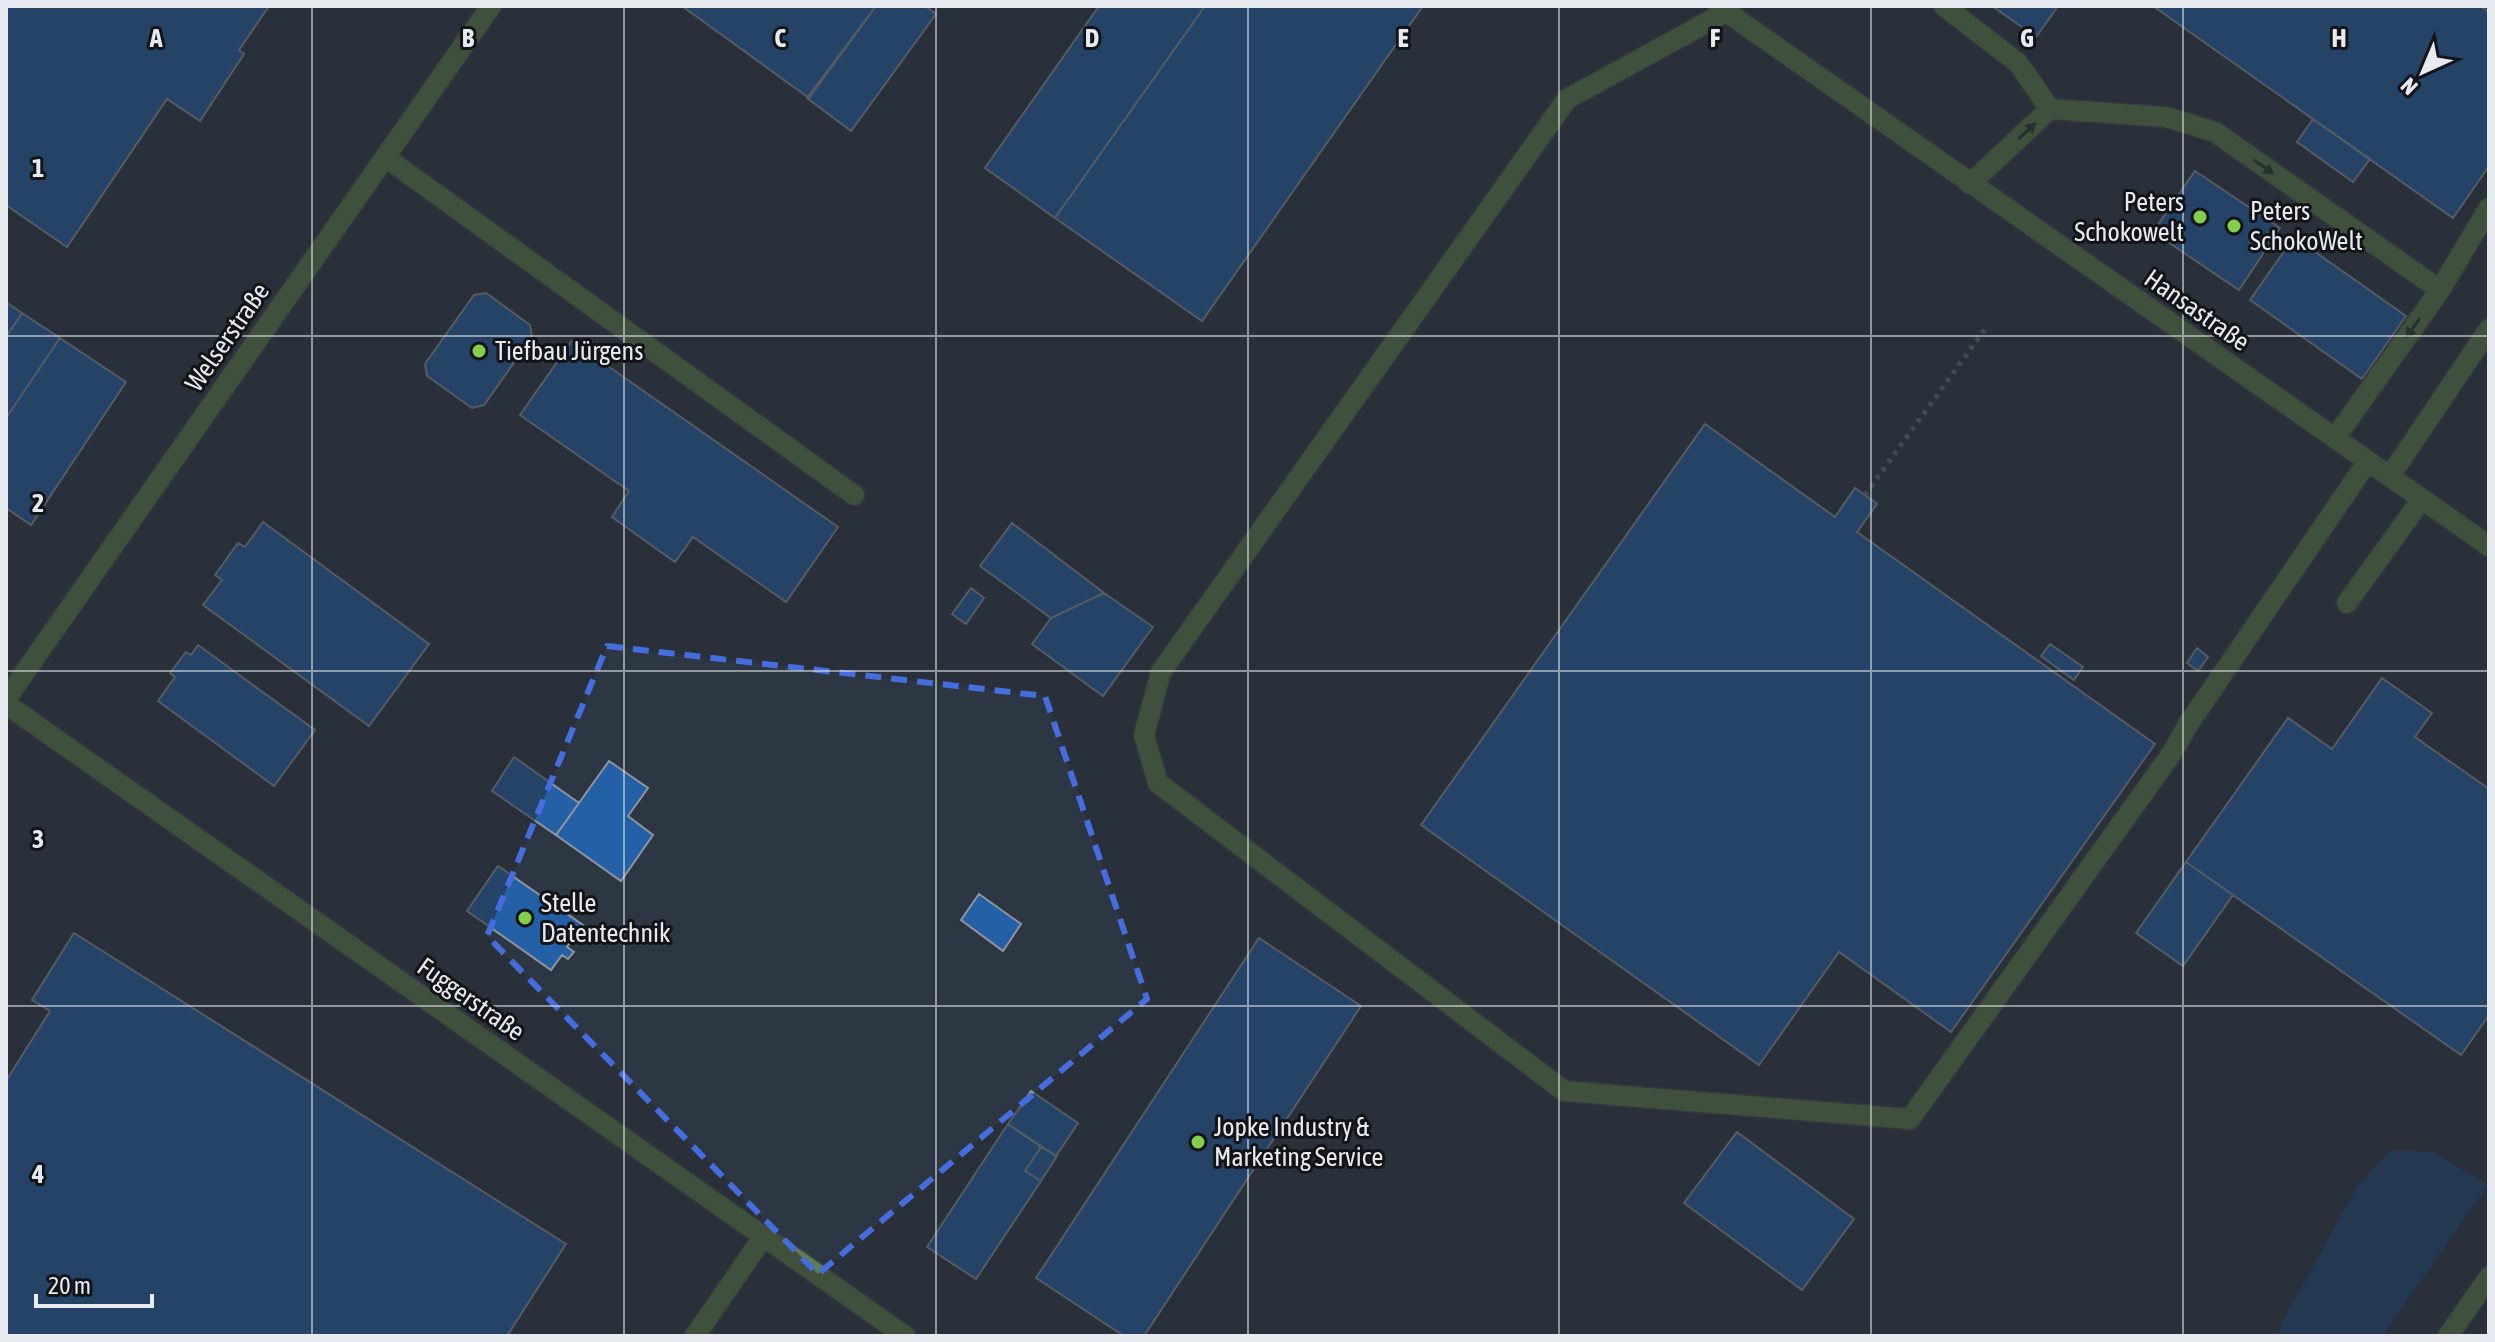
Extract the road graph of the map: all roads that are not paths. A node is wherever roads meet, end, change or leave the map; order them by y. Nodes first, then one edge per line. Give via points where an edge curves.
1 (491, 6) edge
2 (1944, 6) edge
3 (1725, 8) edge
4 (2050, 109) junction
5 (385, 157) junction
6 (1970, 184) junction
7 (2489, 208) edge
8 (2440, 290) junction
9 (2489, 329) edge
10 (2336, 437) junction
11 (2368, 461) junction
12 (2390, 476) junction
13 (854, 495) dead end
14 (2422, 499) junction
15 (2489, 546) edge
16 (2347, 603) dead end
17 (6, 701) edge
18 (764, 1236) junction
19 (2489, 1277) edge
20 (695, 1336) edge
21 (905, 1336) edge
22 (2448, 1336) edge

1 - 5 street, Welserstraße
2 - 4 street via 2018,63
3 - 6 street, Hansastraße
3 - 11 street via 1567,99 1161,672 1144,735 1158,783 1564,1091 1910,1119 2172,753
6 -> 4 street
4 -> 8 street via 2166,117 2215,132
5 - 13 street
5 - 17 street, Welserstraße
6 - 10 street, Hansastraße
7 - 8 street
8 -> 10 street
9 - 12 street
10 - 11 street, Hansastraße
11 - 12 street, Hansastraße
12 - 14 street, Hansastraße
14 - 15 street, Hansastraße
14 - 16 street
17 - 18 street, Fuggerstraße
18 - 20 street
18 - 21 street, Fuggerstraße
19 - 22 street

